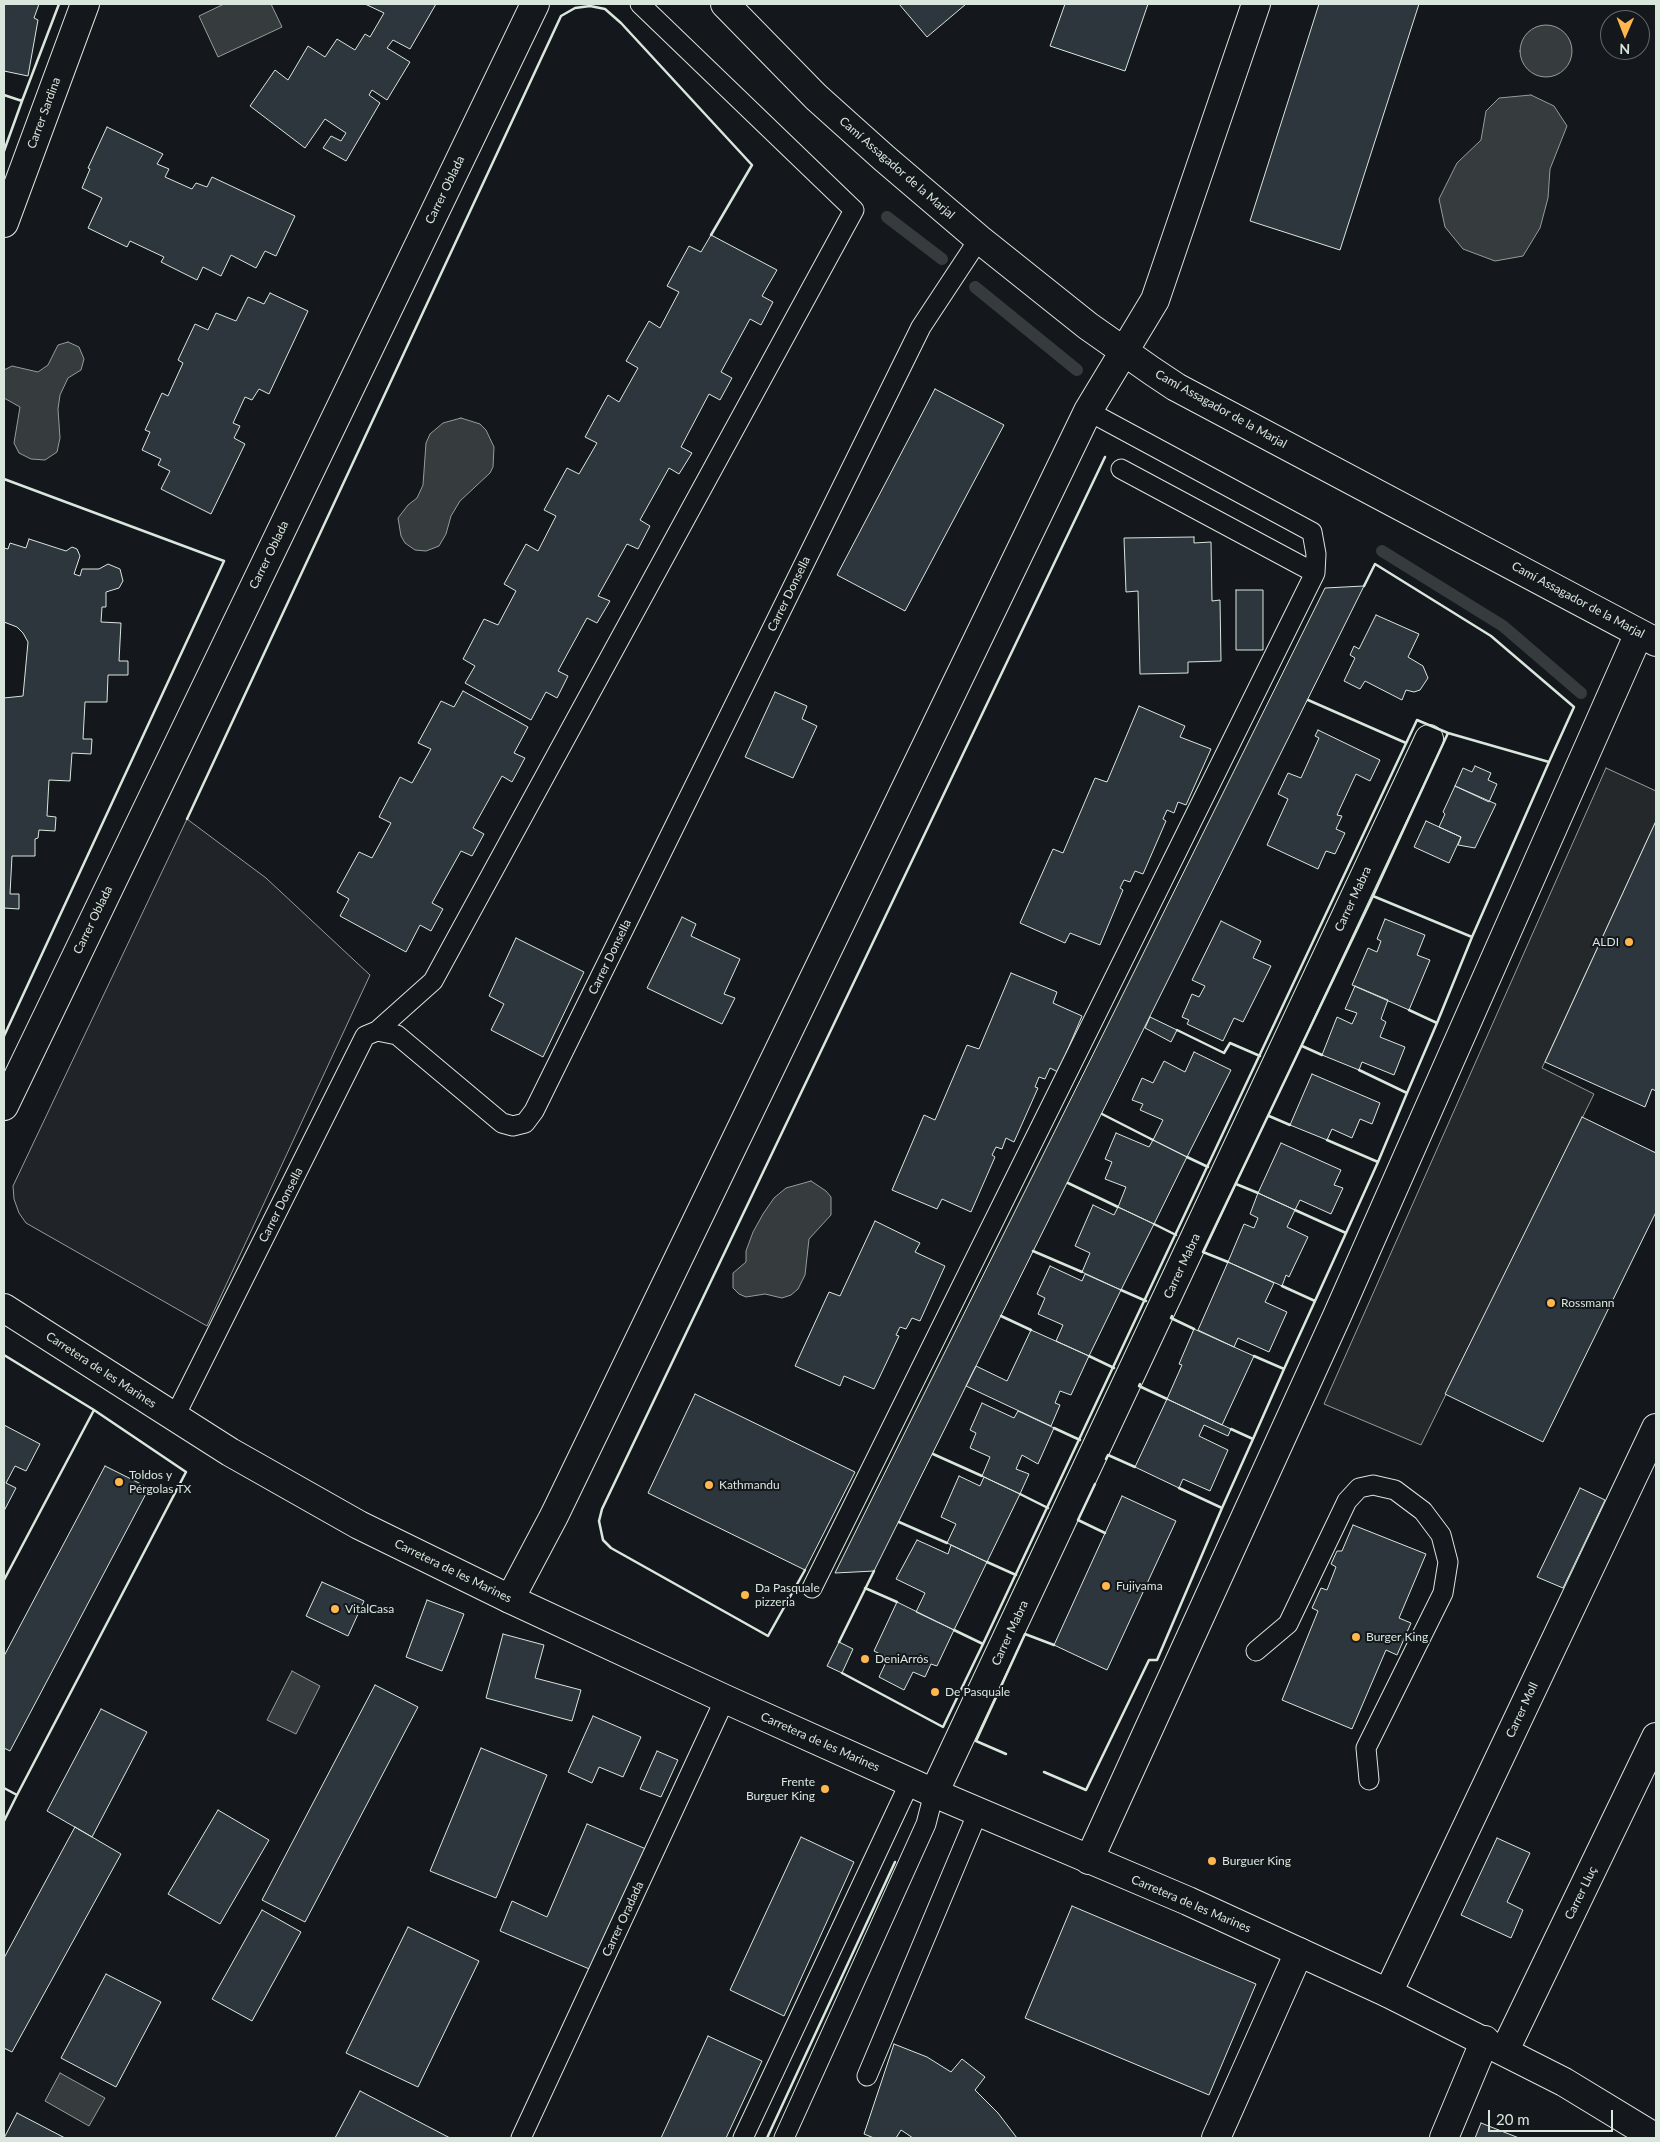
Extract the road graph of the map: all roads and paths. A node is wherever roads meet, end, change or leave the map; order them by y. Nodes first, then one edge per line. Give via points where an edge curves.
1 (85, 4) edge
2 (535, 4) edge
3 (640, 4) edge
4 (725, 4) edge
5 (1256, 4) edge
6 (4, 223) edge
7 (979, 239) junction
8 (1124, 350) junction
9 (1088, 411) junction
10 (1121, 469) dead end
11 (1315, 573) junction
12 (1648, 637) edge
13 (1429, 739) dead end
14 (377, 1031) junction
15 (4, 1106) edge
16 (4, 1308) edge
17 (174, 1418) junction
18 (1656, 1428) edge
19 (812, 1588) dead end
20 (510, 1599) junction
21 (1256, 1651) dead end
22 (725, 1699) junction
23 (1656, 1736) edge
24 (1369, 1780) dead end
25 (910, 1782) junction
26 (934, 1793) junction
27 (978, 1812) junction
28 (1089, 1860) junction
29 (1299, 1952) junction
30 (1388, 1993) junction
31 (1495, 2045) junction
32 (867, 2076) dead end
33 (521, 2138) edge
34 (743, 2138) edge
35 (784, 2138) edge
36 (1216, 2138) edge
37 (1444, 2138) edge
38 (1656, 2138) edge

1 - 6 street, Carrer Sardina
2 - 15 street, Carrer Oblada
3 - 14 lane via 854,210 433,981
4 - 7 street, Camí Assagador de la Marjal via 816,97
5 - 8 street via 1155,300
7 - 8 street, Camí Assagador de la Marjal via 1088,326
7 - 14 lane, Carrer Donsella via 921,327 534,1111 525,1123 513,1126 502,1123 397,1035
8 - 9 street
8 - 12 street, Camí Assagador de la Marjal via 1176,387
9 - 11 lane via 1312,532
9 - 20 street via 554,1516
10 - 11 lane
11 - 19 lane
12 - 28 street
13 - 26 street, Carrer Mabra
14 - 17 lane, Carrer Donsella via 365,1036
16 - 17 street, Carretera de les Marines
17 - 20 street, Carretera de les Marines via 359,1525
18 - 30 street, Carrer Moll
20 - 22 street, Carretera de les Marines
21 - 24 lane via 1288,1624 1347,1501 1359,1488 1374,1485 1395,1490 1423,1511 1441,1535 1448,1562 1443,1593 1366,1748
22 - 25 street, Carretera de les Marines
22 - 33 lane, Carrer Oradada
23 - 31 street, Carrer Lluç
25 - 26 street, Carretera de les Marines
25 - 34 lane
26 - 27 street, Carretera de les Marines
26 - 35 lane via 926,1824
27 - 28 street, Carretera de les Marines
27 - 32 lane
28 - 29 street, Carretera de les Marines
29 - 30 street, Carretera de les Marines
29 - 36 street
30 - 31 street, Carretera de les Marines
31 - 37 street, Carrer Lluç
31 - 38 street, Carretera de les Marines

